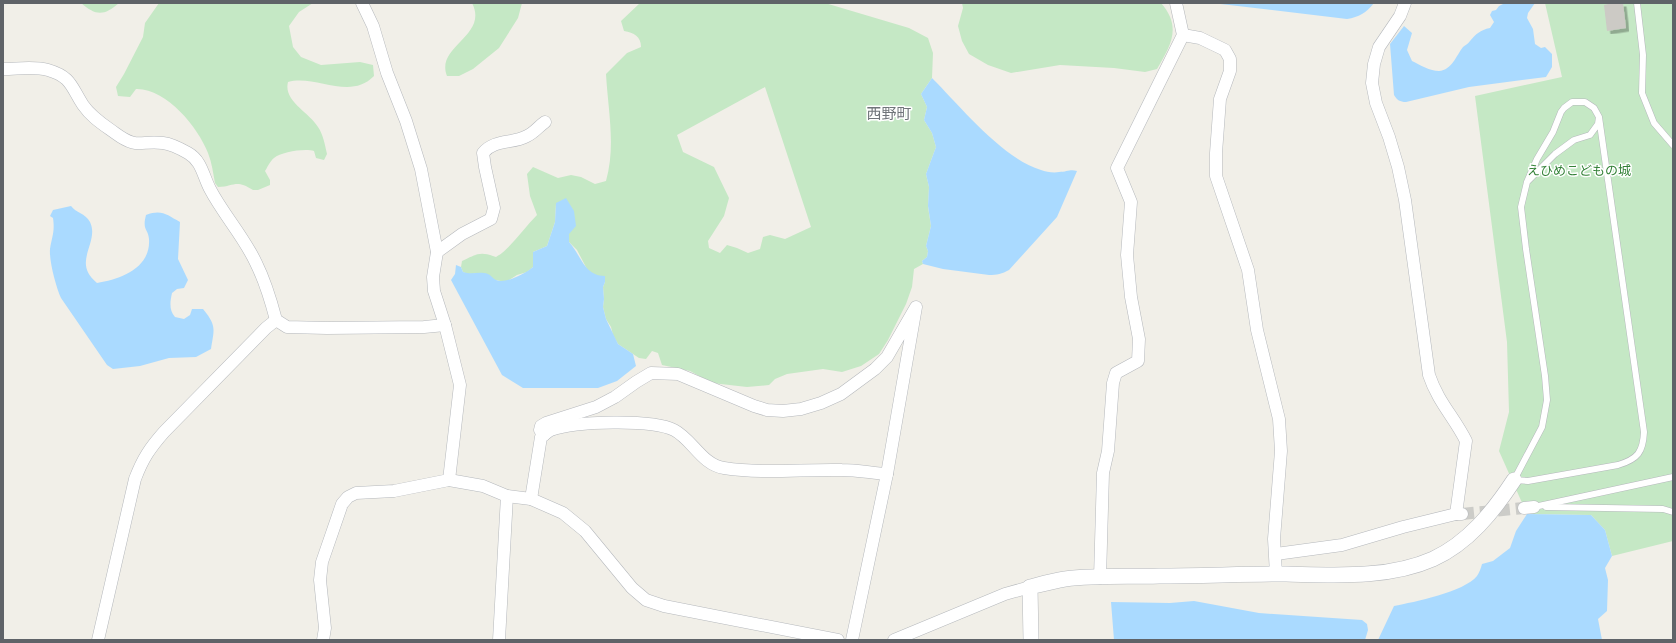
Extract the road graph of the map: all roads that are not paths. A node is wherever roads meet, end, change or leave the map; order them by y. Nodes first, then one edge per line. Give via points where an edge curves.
1 (362, 3) edge
2 (1176, 3) edge
3 (1405, 3) edge
4 (1636, 3) edge
5 (1183, 35) junction
6 (3, 69) edge
7 (1599, 117) junction
8 (544, 122) dead end
9 (1673, 145) edge
10 (1527, 182) junction
11 (437, 252) junction
12 (276, 320) junction
13 (445, 325) junction
14 (544, 435) junction
15 (887, 474) junction
16 (1673, 477) edge
17 (449, 480) junction
18 (1514, 480) junction
19 (507, 496) junction
20 (531, 499) junction
21 (1673, 512) edge
22 (1276, 554) junction
23 (1276, 574) junction
24 (1100, 578) junction
25 (1030, 588) junction
26 (98, 640) edge
27 (323, 640) edge
28 (499, 640) edge
29 (838, 640) edge
30 (852, 640) edge
31 (894, 640) edge
32 (1030, 640) edge

1 - 11 street via 373,26 421,169
2 - 5 street
3 - 22 street via 1400,16 1379,47 1372,83 1398,167 1405,200 1429,375 1434,391 1466,442 1459,514 1342,545
4 - 9 lane via 1643,55 1642,93 1654,123
5 - 22 street via 1200,38 1225,50 1230,59 1230,71 1220,99 1216,176 1248,270 1257,330 1279,419 1281,451 1274,539
5 - 24 street via 1117,168 1131,202 1127,255 1139,339 1138,361 1116,372 1113,383 1108,451 1103,473
6 - 12 street via 37,68 58,74 67,79 84,106 99,122 124,140 139,144 173,145 195,158 209,188 256,262
7 - 10 lane via 1598,124 1590,135 1574,140 1555,154
7 - 10 lane via 1594,108 1584,102 1572,102 1564,108
7 - 18 lane via 1644,432 1643,446 1637,456 1618,465 1528,481
8 - 11 street via 528,136 486,149 483,153 494,208 491,219 462,234
10 - 18 lane via 1521,207 1547,400 1542,427
11 - 13 street via 433,277 434,291
12 - 13 street via 287,327
12 - 26 street via 164,432 146,455 135,479
13 - 17 street via 460,385
14 - 15 street via 550,430 586,424 610,422 652,425 675,431 710,462 721,468 750,471 842,470
14 - 15 street via 540,430 546,423 615,398 651,373 678,374 767,410 801,409 820,403 841,394 875,369 887,357 916,308
14 - 20 street via 541,437
15 - 30 street
16 - 21 lane via 1529,507 1664,509
17 - 19 street via 483,486
17 - 27 street via 394,491 356,493 342,504 322,562 320,580 325,628
18 - 23 street via 1492,511 1465,539 1432,559 1402,568 1364,574
19 - 20 street
19 - 28 street
20 - 29 street via 563,513 585,531 632,588 646,600 664,606
22 - 23 street
23 - 24 street
24 - 25 street via 1066,579
25 - 31 street via 1005,594
25 - 32 street

